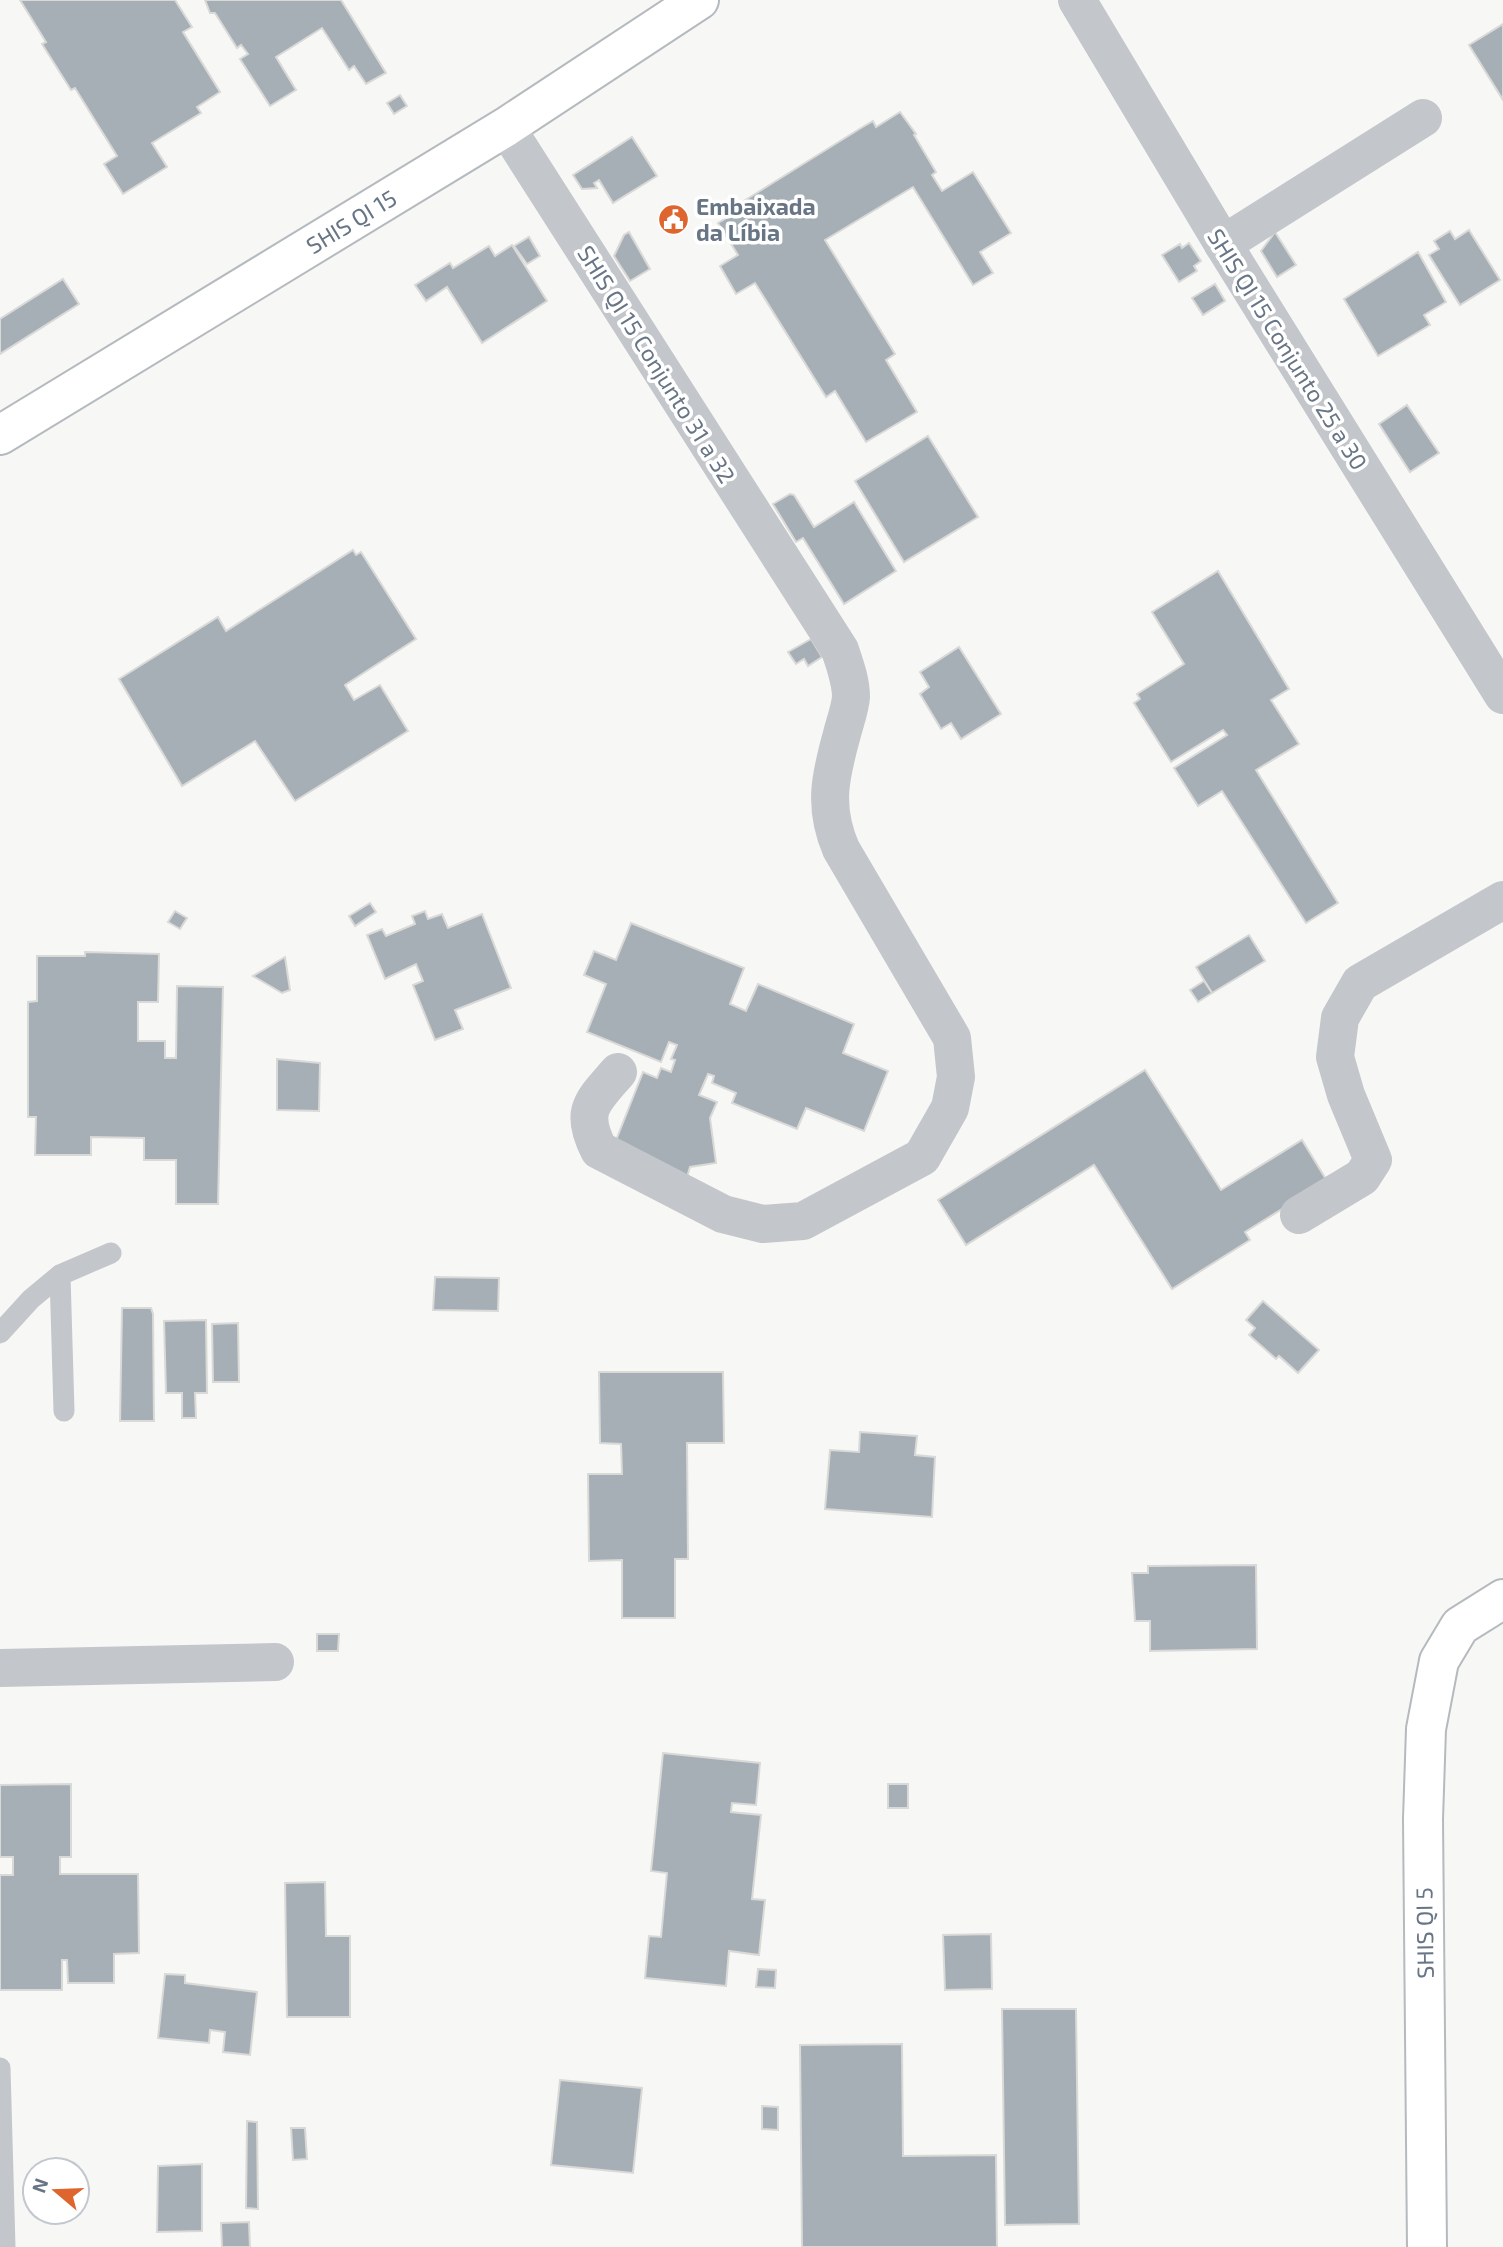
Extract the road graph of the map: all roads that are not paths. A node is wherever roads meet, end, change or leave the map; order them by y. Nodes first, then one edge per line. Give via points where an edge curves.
1 (699, 0) edge
2 (1077, 0) edge
3 (1423, 118) dead end
4 (506, 127) junction
5 (1223, 244) junction
6 (0, 435) edge
7 (1503, 695) edge
8 (1503, 900) edge
9 (618, 1072) dead end
10 (1299, 1215) dead end
11 (111, 1253) dead end
12 (60, 1275) junction
13 (0, 1333) edge
14 (64, 1411) dead end
15 (1503, 1599) edge
16 (275, 1662) dead end
17 (0, 1668) edge
18 (0, 2068) edge
19 (5, 2247) edge
20 (1427, 2247) edge

1 - 4 street, SHIS QI 15
2 - 5 street, SHIS QI 15 Conjunto 25 a 30
3 - 5 street
4 - 6 street, SHIS QI 15
4 - 9 street, SHIS QI 15 Conjunto 31 a 32 via 840,650 851,699 834,763 831,825 951,1038 956,1077 950,1108 922,1157 803,1221 763,1224 723,1214 599,1150 588,1114
5 - 7 street, SHIS QI 15 Conjunto 25 a 30
8 - 10 street via 1360,983 1339,1018 1335,1057 1373,1160 1362,1177
11 - 12 lane
12 - 13 lane
12 - 14 lane
15 - 20 street, SHIS QI 5 via 1460,1626 1439,1661 1426,1729
16 - 17 street
18 - 19 lane

